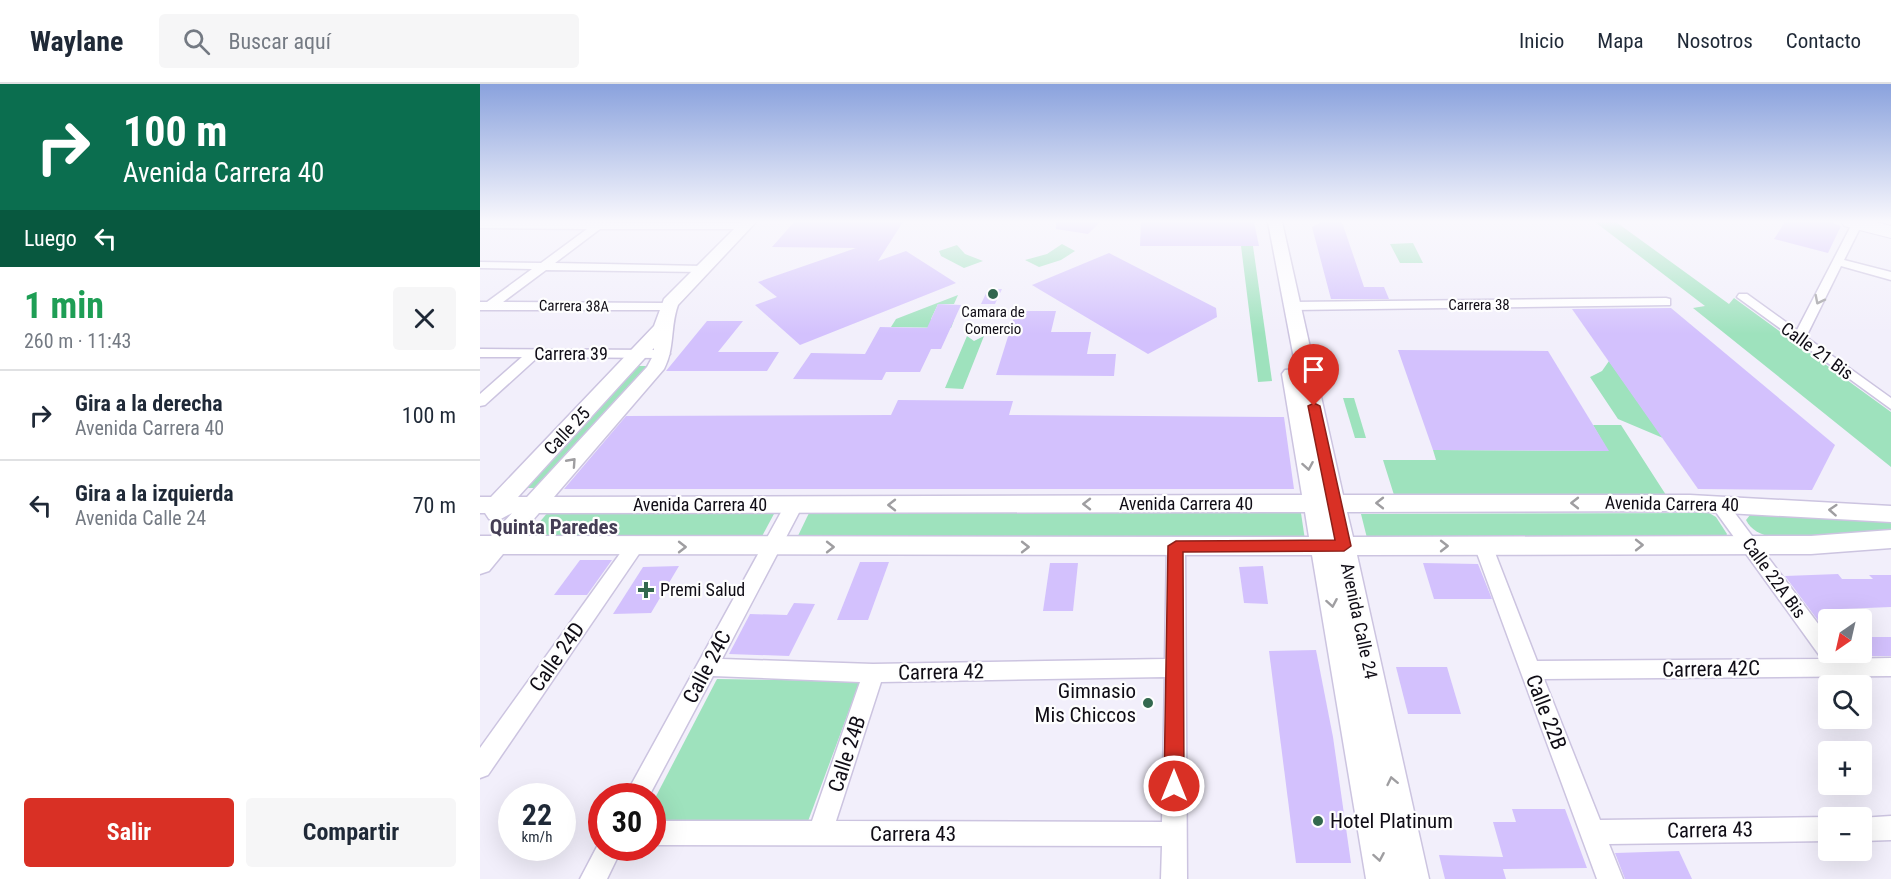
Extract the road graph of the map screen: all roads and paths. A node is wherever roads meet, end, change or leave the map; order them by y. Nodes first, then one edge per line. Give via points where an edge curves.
1 (555, 259) edge
2 (713, 259) edge
3 (1271, 259) edge
4 (1283, 259) edge
5 (1839, 259) edge
6 (1838, 262) junction
7 (480, 265) edge
8 (548, 265) junction
9 (704, 269) junction
10 (1891, 276) edge
11 (1743, 297) dead end
12 (1666, 302) dead end
13 (1293, 306) junction
14 (667, 307) junction
15 (483, 308) edge
16 (663, 327) junction
17 (1799, 338) junction
18 (480, 353) edge
19 (535, 353) junction
20 (639, 354) junction
21 (663, 354) junction
22 (480, 402) edge
23 (1891, 405) edge
24 (1324, 504) junction
25 (1719, 504) junction
26 (488, 505) edge
27 (533, 505) junction
28 (794, 505) junction
29 (1891, 514) edge
30 (1891, 539) edge
31 (1857, 543) junction
32 (489, 545) edge
33 (1483, 545) junction
34 (1750, 545) junction
35 (1891, 545) edge
36 (635, 546) junction
37 (1176, 546) junction
38 (1333, 546) junction
39 (772, 547) junction
40 (480, 564) edge
41 (1818, 638) edge
42 (1818, 658) edge
43 (1867, 663) edge
44 (707, 667) junction
45 (1891, 667) edge
46 (1175, 668) junction
47 (1530, 670) junction
48 (873, 673) junction
49 (480, 767) edge
50 (644, 783) edge
51 (1891, 828) edge
52 (1818, 829) edge
53 (1872, 829) edge
54 (1592, 832) junction
55 (666, 833) edge
56 (820, 834) junction
57 (1174, 834) junction
58 (603, 861) edge
59 (593, 879) edge
60 (1173, 879) edge
61 (1383, 879) edge
62 (1412, 879) edge
63 (1610, 879) edge

1 - 8 street
2 - 9 main road
3 -> 24 main road, Avenida Calle 24
4 - 13 main road, Avenida Calle 24
5 - 6 street
6 - 10 street
6 -> 17 street
7 - 8 street
8 - 9 street
8 - 15 street
9 - 14 main road
11 - 17 street, Calle 21 Bis
12 - 13 street, Carrera 38
13 - 24 main road, Avenida Calle 24
14 - 15 street, Carrera 38A
14 - 16 main road
16 - 20 main road, Calle 25
16 - 21 main road
17 - 23 street, Calle 21 Bis
18 - 19 street, Carrera 39
19 - 20 street, Carrera 39
19 - 22 street
20 - 21 street, Carrera 39
20 - 26 main road, Calle 25
27 -> 21 main road, Calle 25 via 655,369
25 -> 24 main road, Avenida Carrera 40
24 -> 28 main road, Avenida Carrera 40
24 - 38 main road, Avenida Calle 24
29 -> 25 main road, Avenida Carrera 40
25 - 34 street, Calle 22A Bis
26 - 27 main road, Avenida Carrera 40
26 - 32 main road
27 - 28 main road, Avenida Carrera 40
27 - 32 main road, Calle 25
28 - 39 street, Calle 24C
30 - 31 main road
31 - 34 main road
31 - 35 main road
32 - 36 main road
32 - 40 main road, Calle 25
33 -> 34 main road
38 -> 33 main road
33 - 47 street, Calle 22B
34 - 41 street, Calle 22A Bis
36 -> 39 main road
36 - 49 street, Calle 24D
37 - 38 main road
39 -> 37 main road
37 - 46 street
38 -> 61 main road, Avenida Calle 24
62 -> 38 main road, Avenida Calle 24
39 - 44 street, Calle 24C
42 - 47 street, Carrera 42C
43 - 45 street, Carrera 42C
44 - 48 street, Carrera 42
44 - 50 street, Calle 24C
46 - 48 street, Carrera 42
46 - 57 street
47 - 54 street, Calle 22B
48 - 56 street, Calle 24B
51 - 53 street
52 - 54 street, Carrera 43
54 - 63 street, Calle 22B
55 - 56 street, Carrera 43
56 - 57 street, Carrera 43
57 - 60 street
58 - 59 street

